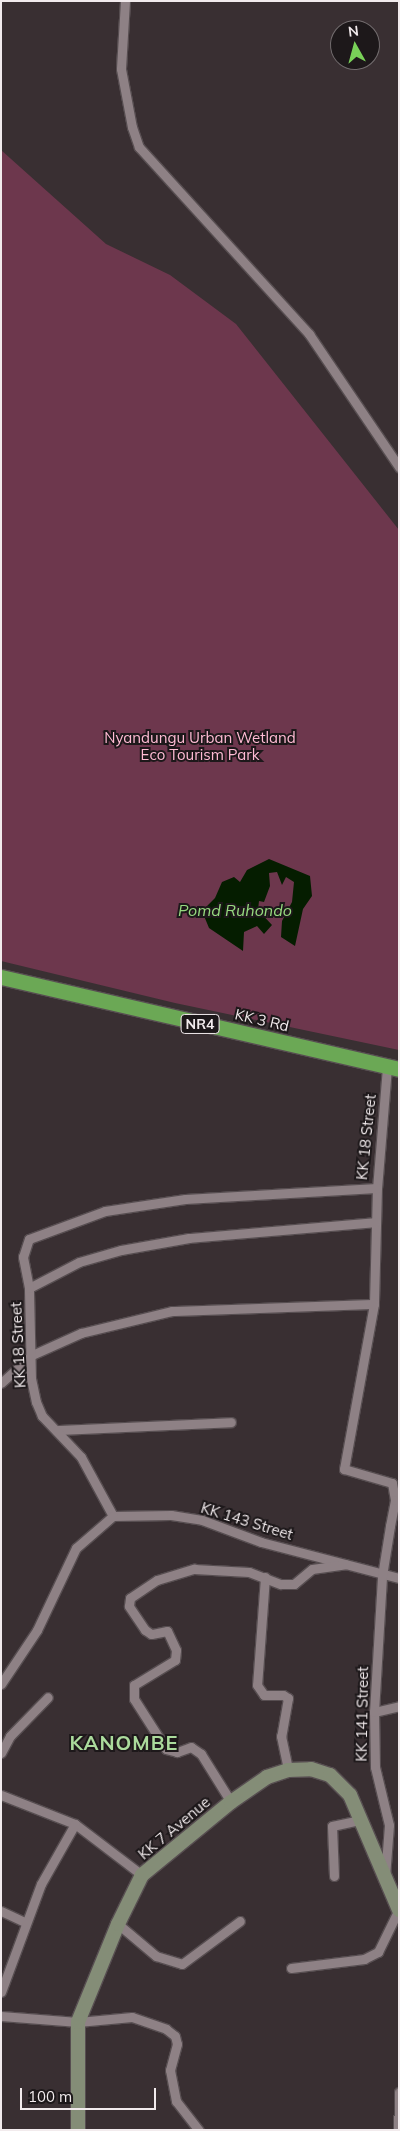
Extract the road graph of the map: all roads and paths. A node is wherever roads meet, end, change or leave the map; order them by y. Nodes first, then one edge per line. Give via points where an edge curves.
1 (125, 1) edge
2 (399, 467) edge
3 (1, 976) edge
4 (393, 1068) edge
5 (377, 1188) junction
6 (375, 1222) junction
7 (29, 1288) junction
8 (374, 1304) junction
9 (32, 1355) junction
10 (1, 1383) edge
11 (231, 1422) dead end
12 (58, 1430) junction
13 (397, 1500) edge
14 (113, 1516) junction
15 (346, 1564) junction
16 (382, 1576) junction
17 (265, 1577) junction
18 (399, 1578) edge
19 (1, 1684) edge
20 (48, 1697) dead end
21 (399, 1706) edge
22 (374, 1712) junction
23 (1, 1752) edge
24 (288, 1770) junction
25 (1, 1795) edge
26 (231, 1802) junction
27 (360, 1820) junction
28 (75, 1824) junction
29 (142, 1875) junction
30 (334, 1876) dead end
31 (384, 1880) junction
32 (399, 1909) edge
33 (1, 1911) edge
34 (240, 1921) dead end
35 (25, 1922) junction
36 (118, 1924) junction
37 (291, 1968) dead end
38 (1, 1992) edge
39 (1, 2016) edge
40 (78, 2022) junction
41 (399, 2092) edge
42 (78, 2130) edge
43 (199, 2130) edge
44 (398, 2130) edge

1 - 2 street via 121,69 139,146 310,334
3 - 4 highway, KK 3 Rd / NR4
4 - 5 street, KK 18 Street
5 - 6 street
5 - 7 street, KK 18 Street via 185,1199 105,1211 29,1239 23,1257
6 - 7 street via 189,1238 121,1250 79,1262
6 - 8 street
7 - 9 street, KK 18 Street
8 - 9 street via 172,1311 81,1333
8 - 13 street via 344,1469 392,1483
9 - 10 street
9 - 12 street, KK 18 Street via 36,1402 42,1416
11 - 12 street
12 - 14 street, KK 18 Street via 80,1457
13 - 16 street, KK 141 Street
14 - 15 street, KK 143 Street via 171,1515 202,1520 261,1542
14 - 19 street via 89,1533 72,1553 37,1630
15 - 16 street, KK 143 Street
15 - 17 street via 312,1569 294,1584 281,1584
16 - 18 street, KK 143 Street
16 - 22 street, KK 141 Street
17 - 24 street via 257,1685 264,1695 288,1698 281,1736
17 - 26 street via 215,1568 174,1572 157,1580 128,1602 148,1633 167,1631 176,1650 175,1660 134,1685 134,1700 166,1749 177,1752 191,1747 201,1754
20 - 23 street via 10,1736
21 - 22 street
22 - 31 street, KK 141 Street via 375,1767 389,1825
24 - 26 street, KK 7 Avenue via 267,1777
24 - 27 street, KK 7 Avenue via 310,1769 330,1775 350,1795
25 - 28 street
26 - 29 street, KK 7 Avenue
27 - 30 street via 332,1826
27 - 31 street, KK 7 Avenue
28 - 29 street
28 - 35 street via 41,1884
29 - 36 street, KK 7 Avenue
31 - 32 street, KK 7 Avenue
32 - 37 street via 378,1952 364,1959
33 - 35 street
34 - 36 street via 182,1964 156,1956
35 - 38 street
36 - 40 street, KK 7 Avenue
39 - 40 street
40 - 42 street, KK 7 Avenue
40 - 43 street via 132,2017 175,2036 177,2044 170,2070 172,2086 176,2101
41 - 44 street

